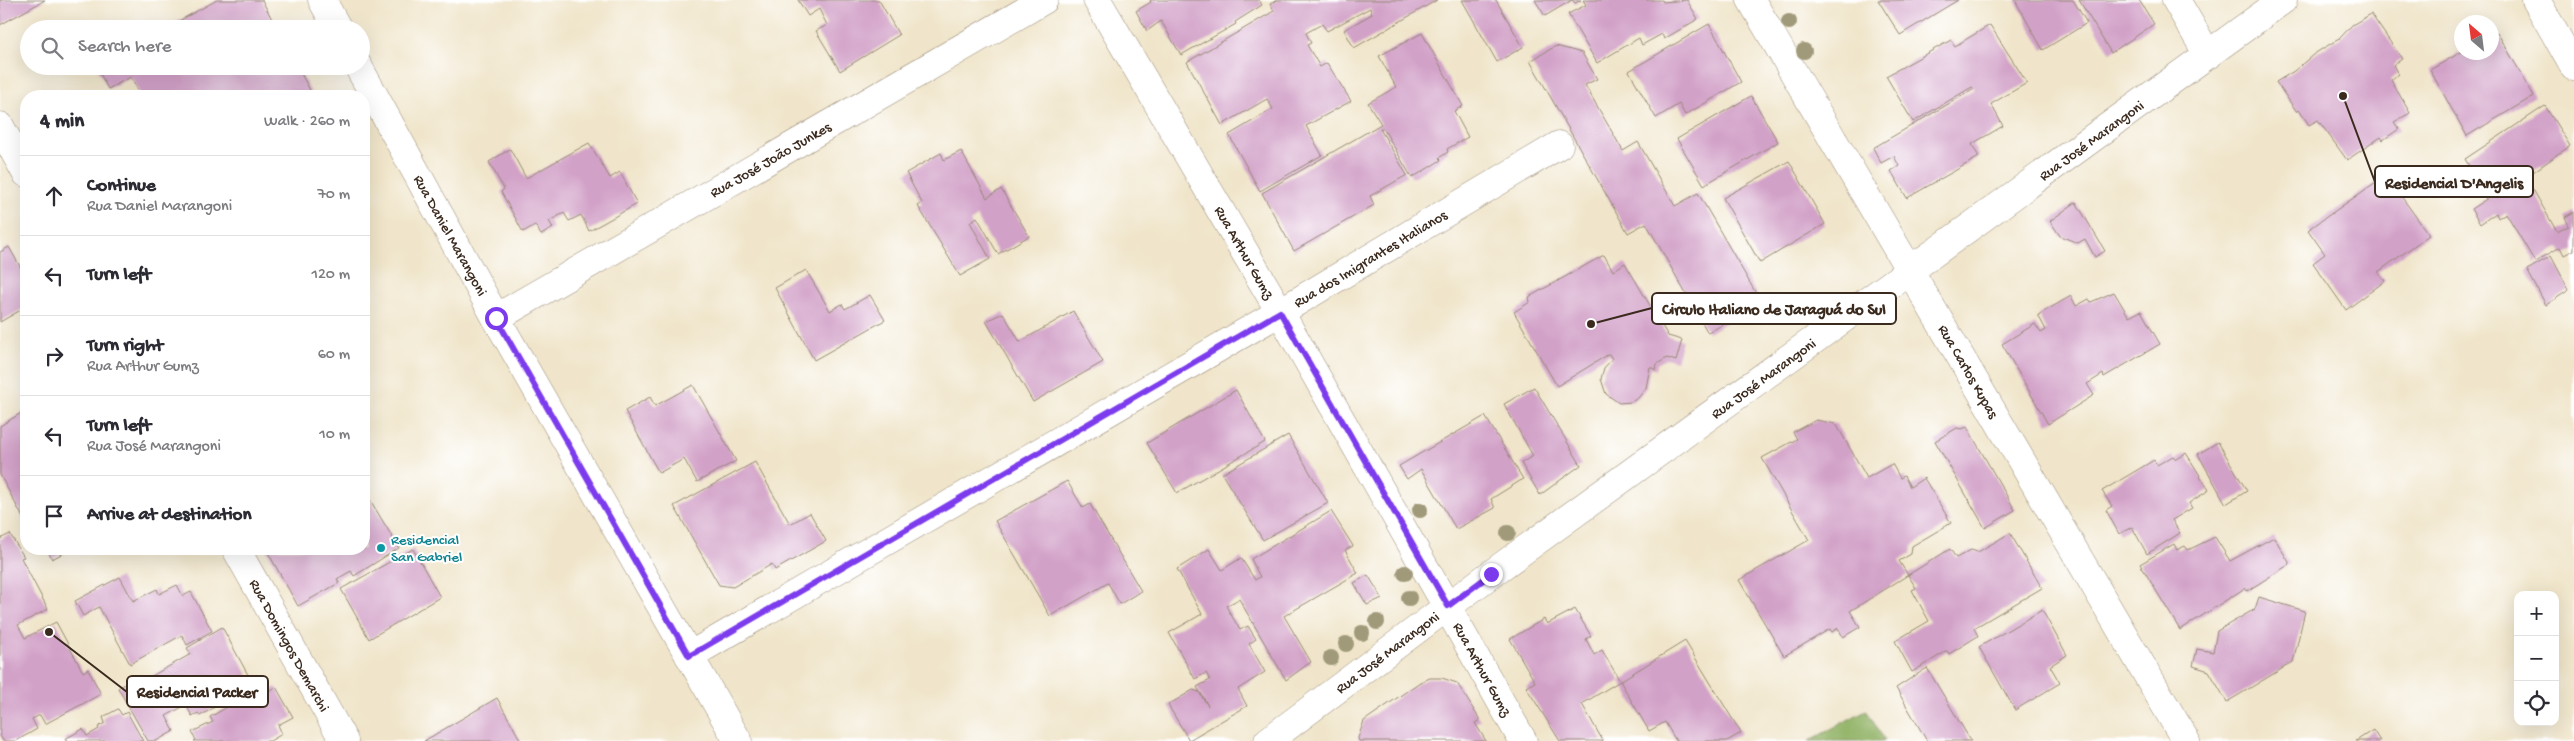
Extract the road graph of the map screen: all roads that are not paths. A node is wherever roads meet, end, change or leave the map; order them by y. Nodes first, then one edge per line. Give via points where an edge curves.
1 (322, 0) edge
2 (1044, 0) edge
3 (1097, 0) edge
4 (1751, 0) edge
5 (2176, 0) edge
6 (2283, 0) edge
7 (2536, 0) edge
8 (333, 20) edge
9 (2208, 55) junction
10 (2574, 67) edge
11 (363, 75) edge
12 (0, 126) edge
13 (1559, 145) dead end
14 (20, 162) edge
15 (1910, 271) junction
16 (1280, 312) junction
17 (496, 318) junction
18 (239, 555) edge
19 (1448, 606) junction
20 (689, 656) junction
21 (344, 741) edge
22 (738, 741) edge
23 (1268, 741) edge
24 (1522, 741) edge
25 (2186, 741) edge

1 - 8 street
2 - 17 street, Rua José João Junkes
3 - 16 street, Rua Arthur Gumz
4 - 15 street, Rua Carlos Kupas
5 - 9 street
6 - 9 street, Rua José Marangoni
7 - 10 street
9 - 15 street, Rua José Marangoni
11 - 17 street, Rua Daniel Marangoni
12 - 14 street
13 - 16 street, Rua dos Imigrantes Italianos
15 - 19 street, Rua José Marangoni
15 - 25 street, Rua Carlos Kupas
16 - 19 street, Rua Arthur Gumz
16 - 20 street, Rua dos Imigrantes Italianos
17 - 20 street, Rua Daniel Marangoni
18 - 21 street, Rua Domingos Demarchi
19 - 23 street, Rua José Marangoni
19 - 24 street, Rua Arthur Gumz
20 - 22 street, Rua Daniel Marangoni

